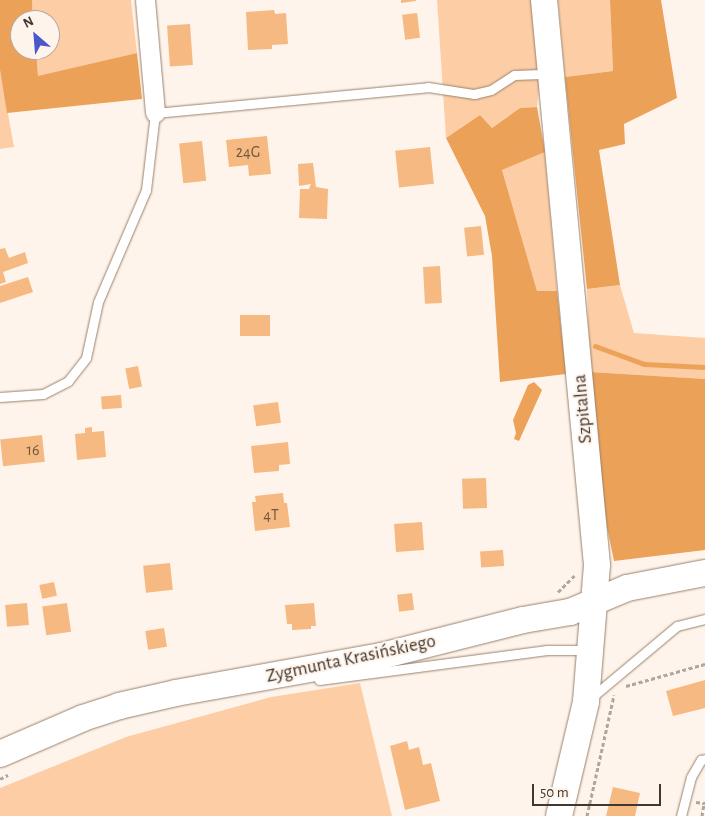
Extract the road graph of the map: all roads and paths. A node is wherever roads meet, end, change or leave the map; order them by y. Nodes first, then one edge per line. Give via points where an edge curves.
1 (145, 0) edge
2 (544, 0) edge
3 (551, 73) junction
4 (155, 113) junction
5 (0, 397) edge
6 (705, 573) edge
7 (596, 602) junction
8 (705, 620) edge
9 (590, 650) junction
10 (705, 664) edge
11 (311, 681) dead end
12 (625, 686) dead end
13 (616, 689) dead end
14 (586, 702) junction
15 (0, 754) edge
16 (705, 759) edge
17 (704, 803) edge
18 (559, 816) edge
19 (587, 816) edge
20 (681, 816) edge
21 (702, 816) edge

1 - 4 street
2 - 3 street, Szpitalna
3 - 4 lane via 514,75 491,90 474,94 428,87
3 - 7 street, Szpitalna via 596,556
4 - 5 lane via 146,190 98,302 86,358 68,381 43,394
6 - 7 street, Zygmunta Krasińskiego via 627,588
7 - 9 street, Szpitalna
7 - 15 street, Zygmunta Krasińskiego via 570,612 523,620 381,656 119,706
8 - 14 lane via 677,626
9 - 11 lane via 547,650
9 - 14 street, Szpitalna
10 - 12 path
13 - 19 path
14 - 18 street, Szpitalna
16 - 20 lane via 701,760 692,777
17 - 21 path

